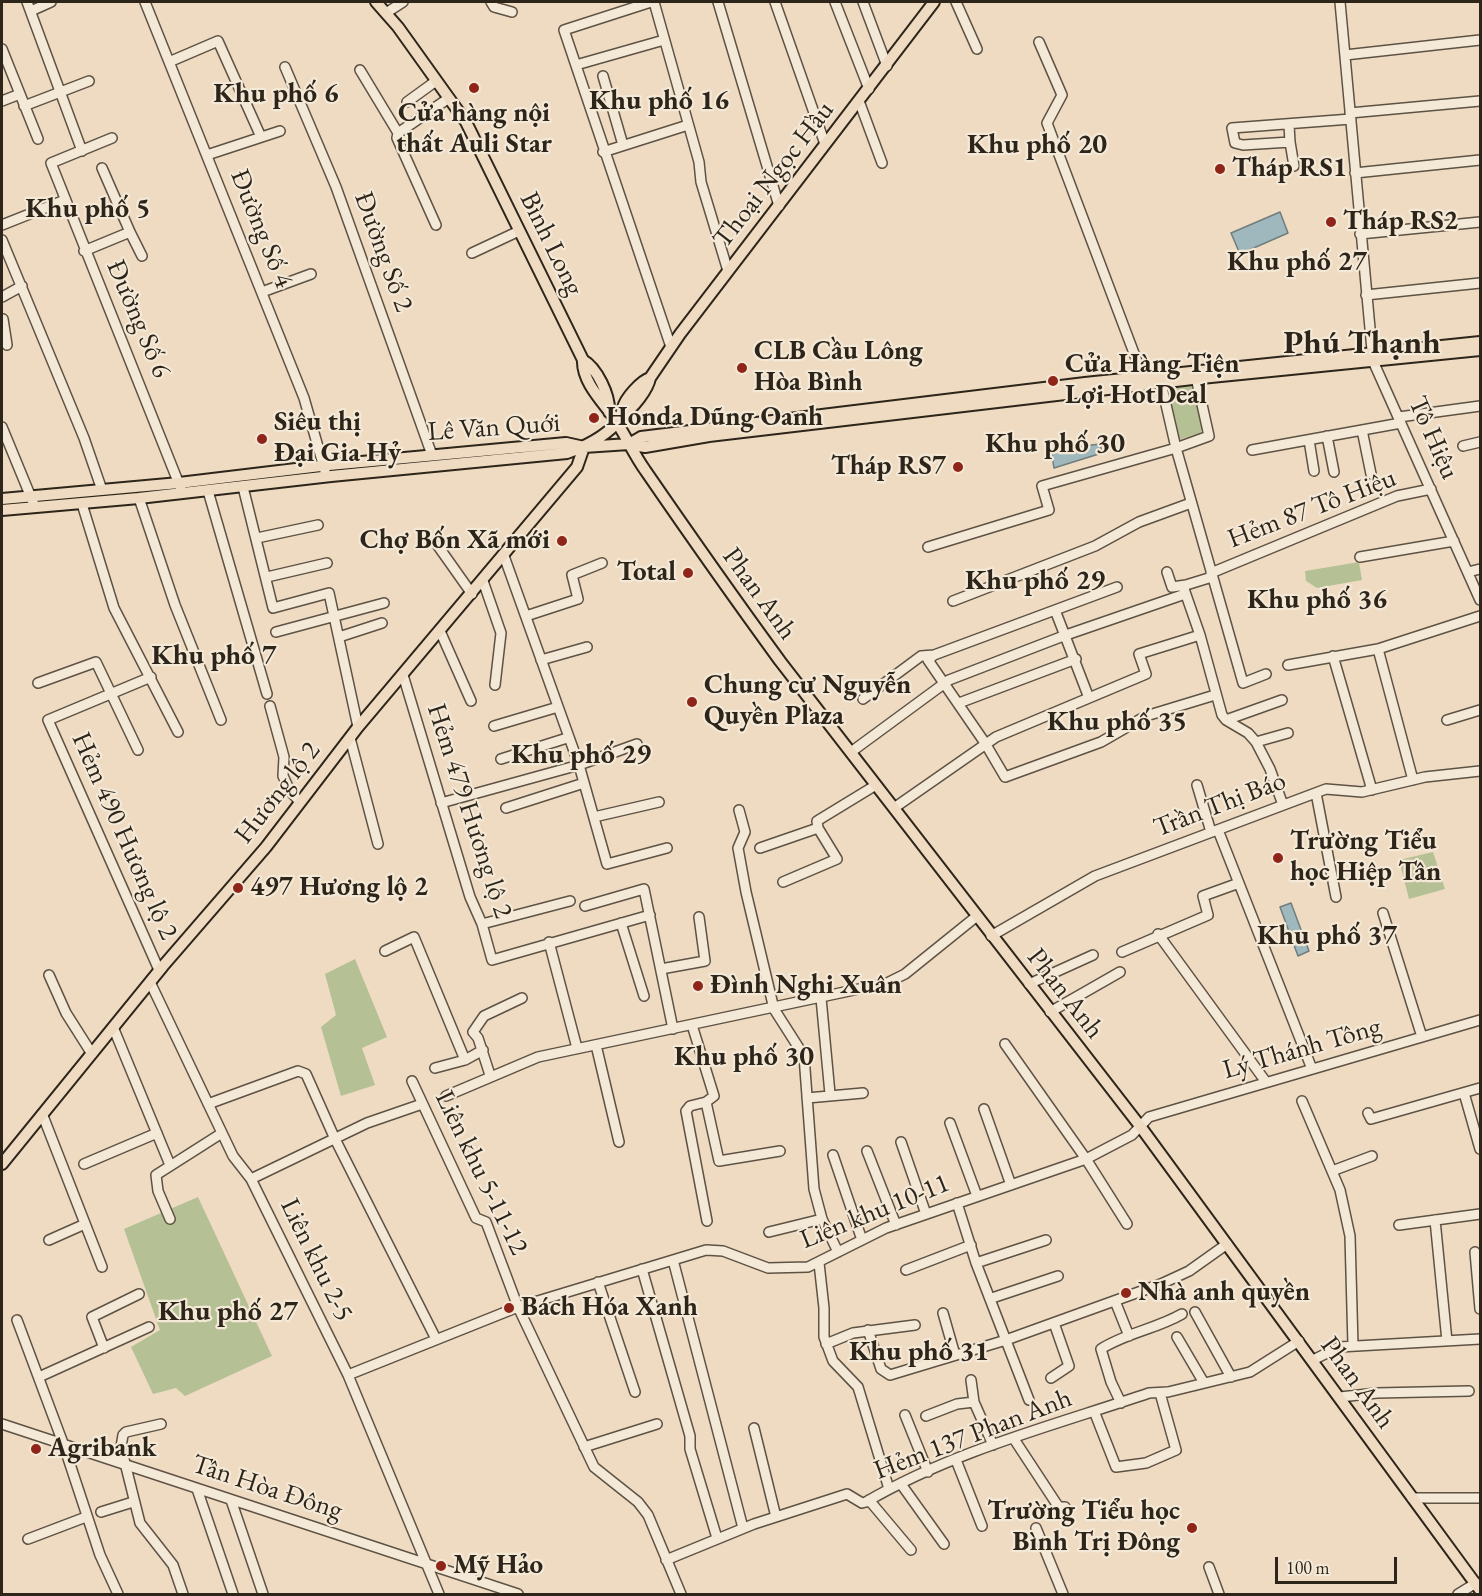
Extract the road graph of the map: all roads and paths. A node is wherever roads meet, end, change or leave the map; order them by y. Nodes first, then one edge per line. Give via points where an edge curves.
1 (51, 2) edge
2 (145, 2) edge
3 (376, 2) edge
4 (403, 2) edge
5 (491, 2) edge
6 (652, 2) edge
7 (718, 2) edge
8 (775, 2) edge
9 (835, 2) edge
10 (863, 2) edge
11 (934, 2) edge
12 (956, 2) edge
13 (1340, 2) edge
14 (29, 6) edge
15 (512, 12) dead end
16 (386, 13) junction
17 (664, 40) junction
18 (1480, 40) edge
19 (1039, 42) dead end
20 (2, 49) edge
21 (977, 49) dead end
22 (1345, 55) junction
23 (169, 62) junction
24 (576, 65) junction
25 (285, 66) dead end
26 (887, 66) junction
27 (360, 70) dead end
28 (603, 76) dead end
29 (89, 81) dead end
30 (436, 81) junction
31 (869, 89) junction
32 (60, 91) junction
33 (20, 94) junction
34 (449, 98) junction
35 (2, 101) edge
36 (859, 101) junction
37 (1480, 101) edge
38 (407, 102) dead end
39 (24, 106) junction
40 (1350, 116) junction
41 (688, 125) junction
42 (1289, 125) junction
43 (280, 131) dead end
44 (398, 133) junction
45 (112, 138) dead end
46 (261, 138) junction
47 (38, 139) dead end
48 (1290, 142) junction
49 (825, 144) junction
50 (623, 145) junction
51 (82, 151) junction
52 (603, 152) junction
53 (207, 155) junction
54 (1480, 160) edge
55 (882, 163) dead end
56 (1294, 166) dead end
57 (102, 168) dead end
58 (1355, 174) junction
59 (65, 200) junction
60 (779, 206) junction
61 (1480, 222) edge
62 (2, 225) edge
63 (436, 225) dead end
64 (519, 231) junction
65 (130, 232) junction
66 (1360, 234) junction
67 (2, 240) edge
68 (84, 251) junction
69 (472, 253) dead end
70 (142, 256) dead end
71 (729, 271) junction
72 (311, 274) dead end
73 (1480, 284) edge
74 (22, 286) junction
75 (262, 292) junction
76 (1366, 296) junction
77 (2, 297) edge
78 (3, 319) dead end
79 (1480, 342) edge
80 (8, 345) edge
81 (671, 347) junction
82 (1480, 350) edge
83 (1373, 357) junction
84 (1195, 375) junction
85 (1143, 377) junction
86 (1161, 383) junction
87 (930, 406) junction
88 (1480, 406) edge
89 (1400, 420) junction
90 (616, 424) junction
91 (2, 427) edge
92 (1362, 430) junction
93 (1328, 436) junction
94 (1309, 440) junction
95 (1480, 442) edge
96 (629, 444) junction
97 (1463, 446) dead end
98 (584, 447) junction
99 (1176, 448) junction
100 (1252, 450) dead end
101 (432, 455) junction
102 (325, 471) junction
103 (1314, 471) dead end
104 (1334, 472) dead end
105 (1371, 474) dead end
106 (243, 487) junction
107 (181, 489) junction
108 (1431, 489) junction
109 (102, 490) junction
110 (208, 491) junction
111 (31, 496) junction
112 (139, 498) junction
113 (2, 499) edge
114 (1191, 502) junction
115 (82, 504) junction
116 (35, 507) junction
117 (2, 510) edge
118 (318, 525) dead end
119 (257, 538) junction
120 (1454, 541) junction
121 (438, 546) dead end
122 (928, 547) dead end
123 (504, 556) junction
124 (1360, 556) dead end
125 (327, 563) dead end
126 (603, 563) dead end
127 (1480, 569) edge
128 (1167, 572) dead end
129 (1468, 572) junction
130 (1212, 575) junction
131 (267, 577) junction
132 (483, 581) junction
133 (1117, 587) dead end
134 (1185, 590) junction
135 (472, 594) junction
136 (1480, 600) edge
137 (953, 601) dead end
138 (384, 603) dead end
139 (1055, 610) junction
140 (526, 616) junction
141 (1480, 616) edge
142 (334, 618) junction
143 (382, 623) dead end
144 (440, 631) junction
145 (276, 633) dead end
146 (1066, 635) junction
147 (1200, 635) junction
148 (339, 637) junction
149 (587, 647) dead end
150 (1378, 650) junction
151 (934, 655) junction
152 (1333, 656) junction
153 (1076, 659) junction
154 (541, 660) junction
155 (1288, 665) dead end
156 (1266, 674) dead end
157 (403, 675) junction
158 (151, 677) junction
159 (38, 683) dead end
160 (944, 683) junction
161 (495, 685) dead end
162 (111, 693) junction
163 (267, 694) dead end
164 (1215, 695) junction
165 (1089, 698) junction
166 (863, 699) dead end
167 (1282, 700) dead end
168 (471, 701) dead end
169 (958, 703) junction
170 (270, 706) dead end
171 (558, 707) junction
172 (1480, 710) edge
173 (221, 720) dead end
174 (1226, 720) junction
175 (1447, 720) dead end
176 (494, 726) dead end
177 (358, 727) junction
178 (178, 732) dead end
179 (1288, 733) dead end
180 (350, 738) junction
181 (567, 738) junction
182 (1256, 742) junction
183 (985, 743) junction
184 (637, 744) dead end
185 (138, 750) dead end
186 (850, 752) junction
187 (501, 759) dead end
188 (579, 765) junction
189 (1480, 771) edge
190 (1413, 780) junction
191 (584, 783) junction
192 (876, 785) junction
193 (1197, 785) dead end
194 (1372, 790) junction
195 (1316, 793) junction
196 (300, 802) junction
197 (441, 802) junction
198 (658, 802) dead end
199 (1283, 805) junction
200 (506, 808) dead end
201 (894, 808) junction
202 (739, 810) dead end
203 (594, 817) junction
204 (818, 828) junction
205 (1215, 831) junction
206 (378, 844) dead end
207 (667, 848) dead end
208 (760, 848) dead end
209 (783, 882) dead end
210 (1239, 883) junction
211 (1336, 897) dead end
212 (570, 901) dead end
213 (585, 906) dead end
214 (1383, 913) dead end
215 (650, 915) junction
216 (977, 916) junction
217 (699, 917) dead end
218 (621, 923) junction
219 (482, 924) junction
220 (1158, 934) junction
221 (991, 936) junction
222 (549, 942) junction
223 (385, 951) dead end
224 (1122, 952) dead end
225 (1093, 955) dead end
226 (661, 969) junction
227 (159, 970) junction
228 (1119, 972) dead end
229 (49, 975) dead end
230 (150, 982) junction
231 (1029, 984) junction
232 (644, 996) dead end
233 (522, 998) dead end
234 (821, 998) junction
235 (774, 1009) junction
236 (1050, 1012) junction
237 (1480, 1020) edge
238 (692, 1025) junction
239 (113, 1027) junction
240 (673, 1029) junction
241 (1422, 1037) junction
242 (1005, 1044) dead end
243 (596, 1045) junction
244 (578, 1048) junction
245 (483, 1050) junction
246 (92, 1054) junction
247 (465, 1060) junction
248 (435, 1068) dead end
249 (1312, 1069) junction
250 (490, 1075) junction
251 (412, 1081) dead end
252 (1266, 1082) junction
253 (1480, 1088) edge
254 (1464, 1092) junction
255 (863, 1093) dead end
256 (830, 1094) junction
257 (446, 1096) dead end
258 (807, 1098) junction
259 (1302, 1101) dead end
260 (706, 1102) junction
261 (208, 1104) junction
262 (422, 1104) junction
263 (984, 1109) dead end
264 (1368, 1113) dead end
265 (43, 1116) junction
266 (950, 1123) dead end
267 (1140, 1126) junction
268 (157, 1133) junction
269 (222, 1133) junction
270 (335, 1139) junction
271 (619, 1142) dead end
272 (901, 1142) dead end
273 (1480, 1149) edge
274 (780, 1151) dead end
275 (867, 1151) dead end
276 (833, 1155) dead end
277 (1372, 1156) dead end
278 (1086, 1159) junction
279 (2, 1164) edge
280 (84, 1164) dead end
281 (171, 1165) junction
282 (1332, 1171) junction
283 (251, 1179) junction
284 (1011, 1185) junction
285 (977, 1196) junction
286 (957, 1203) junction
287 (926, 1214) junction
288 (1480, 1214) edge
289 (170, 1219) dead end
290 (822, 1219) junction
291 (1435, 1220) junction
292 (706, 1221) dead end
293 (85, 1224) junction
294 (1127, 1224) dead end
295 (896, 1225) junction
296 (1399, 1225) dead end
297 (769, 1232) dead end
298 (49, 1240) dead end
299 (862, 1240) junction
300 (1046, 1240) dead end
301 (1227, 1244) junction
302 (970, 1245) junction
303 (838, 1252) junction
304 (1475, 1252) dead end
305 (673, 1260) junction
306 (819, 1263) junction
307 (976, 1263) junction
308 (102, 1267) dead end
309 (642, 1269) junction
310 (906, 1270) dead end
311 (1058, 1276) dead end
312 (598, 1282) junction
313 (1480, 1291) edge
314 (139, 1294) dead end
315 (992, 1298) junction
316 (1115, 1301) junction
317 (518, 1307) junction
318 (1480, 1309) edge
319 (1195, 1312) dead end
320 (943, 1313) dead end
321 (1182, 1314) dead end
322 (17, 1320) dead end
323 (1054, 1323) junction
324 (915, 1325) dead end
325 (149, 1327) dead end
326 (868, 1330) junction
327 (1129, 1336) junction
328 (1177, 1337) dead end
329 (436, 1339) junction
330 (1480, 1339) edge
331 (1006, 1340) junction
332 (1299, 1341) junction
333 (1447, 1341) junction
334 (826, 1344) junction
335 (1353, 1346) junction
336 (104, 1348) junction
337 (955, 1355) junction
338 (1313, 1360) junction
339 (348, 1375) junction
340 (39, 1377) junction
341 (1231, 1377) junction
342 (1051, 1378) dead end
343 (971, 1380) dead end
344 (1204, 1383) junction
345 (1469, 1391) dead end
346 (635, 1392) dead end
347 (1160, 1393) junction
348 (1340, 1397) junction
349 (1029, 1400) dead end
350 (974, 1402) junction
351 (1121, 1403) junction
352 (1094, 1411) junction
353 (905, 1414) dead end
354 (926, 1416) dead end
355 (2, 1424) edge
356 (161, 1424) dead end
357 (657, 1424) dead end
358 (754, 1428) dead end
359 (1014, 1439) junction
360 (63, 1443) junction
361 (993, 1445) junction
362 (584, 1447) junction
363 (956, 1461) junction
364 (124, 1464) junction
365 (928, 1472) junction
366 (901, 1484) junction
367 (197, 1489) junction
368 (889, 1489) junction
369 (1412, 1498) junction
370 (1480, 1498) edge
371 (231, 1500) junction
372 (869, 1500) junction
373 (133, 1502) junction
374 (1065, 1507) dead end
375 (101, 1512) dead end
376 (86, 1517) junction
377 (776, 1517) junction
378 (982, 1527) dead end
379 (743, 1528) junction
380 (1036, 1528) dead end
381 (717, 1538) junction
382 (28, 1539) dead end
383 (944, 1544) dead end
384 (911, 1550) dead end
385 (666, 1560) junction
386 (428, 1565) junction
387 (1209, 1567) dead end
388 (1478, 1587) edge
389 (118, 1594) edge
390 (183, 1594) edge
391 (233, 1594) edge
392 (263, 1594) edge
393 (439, 1594) edge
394 (518, 1594) edge
395 (681, 1594) edge
396 (1063, 1594) edge
397 (1219, 1594) edge
398 (1458, 1594) edge

1 - 14 street
2 - 23 street, Đường Số 4
3 - 16 main road, Bình Long
4 - 16 street
5 - 15 street via 494,8
6 - 17 street
6 - 24 street via 564,30
7 - 60 street
8 - 49 street
9 - 31 street
10 - 26 street
11 - 26 main road, Thoại Ngọc Hầu
12 - 21 street
13 - 22 street, Tô Hiệu
14 - 32 street
16 - 30 main road, Bình Long
17 - 24 street
17 - 41 street
18 - 22 street
19 - 85 street via 1062,95 1047,123
20 - 33 street
22 - 40 street, Tô Hiệu
23 - 46 street via 218,41
23 - 53 street, Đường Số 4
24 - 52 street
25 - 101 street, Đường Số 2 via 336,187
26 - 31 main road, Thoại Ngọc Hầu
27 - 44 street
28 - 50 street
29 - 32 street
30 - 34 main road, Bình Long
30 - 38 street
31 - 36 main road, Thoại Ngọc Hầu
32 - 39 street
32 - 51 street
33 - 35 street
33 - 39 street
34 - 44 street
34 - 64 main road, Bình Long via 466,122
36 - 49 main road, Thoại Ngọc Hầu
36 - 55 street
37 - 40 street
39 - 47 street
40 - 42 street
40 - 58 street, Tô Hiệu
41 - 50 street
41 - 71 street
42 - 48 street
42 - 48 street via 1232,128 1235,143 1243,145
43 - 46 street
44 - 63 street
45 - 51 street
46 - 53 street
48 - 56 street
49 - 60 main road, Thoại Ngọc Hầu
50 - 52 street
51 - 59 street, Đường Số 6 via 51,163
52 - 81 street
53 - 75 street, Đường Số 4
54 - 58 street
57 - 65 street
58 - 66 street, Tô Hiệu
59 - 62 street
59 - 68 street, Đường Số 6
60 - 71 main road, Thoại Ngọc Hầu
61 - 66 street
64 - 69 street
64 - 90 main road, Bình Long via 583,360 582,368
65 - 68 street
65 - 70 street
66 - 76 street, Tô Hiệu
67 - 74 street
68 - 107 street, Đường Số 6 via 121,333
71 - 81 main road, Thoại Ngọc Hầu
72 - 75 street
73 - 76 street
74 - 77 street
74 - 109 street
75 - 102 street, Đường Số 4 via 304,398
76 - 83 street, Tô Hiệu
78 - 80 street
79 - 83 main road
81 - 90 main road, Thoại Ngọc Hầu via 649,384
82 - 83 main road
83 - 84 main road
83 - 89 street, Tô Hiệu
84 - 85 main road
84 - 86 main road
84 - 99 street via 1209,436
85 - 87 main road
86 - 87 main road
86 - 99 street
87 - 96 main road via 645,447
88 - 89 street
89 - 92 street
89 - 108 street, Tô Hiệu
90 - 96 main road, Phan Anh
90 - 98 main road, Thoại Ngọc Hầu
91 - 111 street
92 - 93 street
92 - 105 street
93 - 94 street
93 - 104 street
94 - 100 street
94 - 103 street
95 - 97 street
96 - 98 main road
96 - 186 main road, Phan Anh via 725,586
98 - 101 main road, Lê Văn Quới via 566,442
98 - 102 main road, Lê Văn Quới via 567,453
98 - 123 main road, Hương lộ 2 via 577,467
99 - 114 street
99 - 122 street via 1042,486 1049,510
101 - 102 main road, Lê Văn Quới
102 - 106 main road, Lê Văn Quới
102 - 107 main road, Lê Văn Quới
106 - 110 main road, Lê Văn Quới
106 - 119 street
107 - 109 main road, Lê Văn Quới
107 - 110 main road, Lê Văn Quới
107 - 112 main road, Lê Văn Quới
108 - 120 street, Tô Hiệu
108 - 130 street, Hẻm 87 Tô Hiệu via 1396,496
109 - 111 main road, Lê Văn Quới
110 - 163 street
111 - 113 main road, Lê Văn Quới
111 - 116 street
112 - 115 main road, Lê Văn Quới
112 - 173 street via 175,605
114 - 130 street
114 - 137 street via 1139,522 1095,546
115 - 116 main road, Lê Văn Quới
115 - 158 street via 114,608
116 - 117 main road, Lê Văn Quới
118 - 119 street
119 - 131 street
120 - 124 street
120 - 129 street, Tô Hiệu
121 - 135 street
123 - 132 main road, Hương lộ 2
123 - 140 street
125 - 131 street
126 - 140 street via 572,575 578,599
127 - 129 street
128 - 134 street via 1172,587
129 - 136 street, Tô Hiệu
130 - 134 street, Hẻm 87 Tô Hiệu
130 - 156 street via 1243,683
131 - 142 street via 273,608 329,593
132 - 135 main road, Hương lộ 2
132 - 161 street via 501,633
133 - 139 street
134 - 146 street, Hẻm 87 Tô Hiệu
134 - 147 street
135 - 144 main road, Hương lộ 2
138 - 142 street
139 - 146 street
139 - 151 street
140 - 154 street
141 - 150 street
142 - 145 street
142 - 148 street
143 - 148 street
144 - 157 main road, Hương lộ 2
144 - 168 street
146 - 153 street
146 - 160 street, Hẻm 87 Tô Hiệu
147 - 164 street
147 - 165 street via 1139,654 1146,674
148 - 177 street
149 - 154 street
150 - 152 street
150 - 190 street
151 - 160 street via 928,660
151 - 166 street via 921,656
152 - 155 street
152 - 194 street
153 - 165 street
153 - 169 street
154 - 171 street
157 - 177 main road, Hương lộ 2
157 - 197 street, Hẻm 479 Hương lộ 2
158 - 162 street
158 - 178 street
159 - 162 street via 96,662
160 - 169 street
160 - 186 street, Hẻm 87 Tô Hiệu
162 - 185 street
162 - 227 street, Hẻm 490 Hương lộ 2 via 48,720
164 - 174 street
164 - 183 street via 1146,716 1101,742 1005,777
165 - 183 street
167 - 174 street
169 - 183 street
170 - 196 street via 284,757 284,776
171 - 176 street
171 - 181 street
172 - 175 street
174 - 182 street
177 - 180 main road, Hương lộ 2
179 - 182 street
180 - 196 main road, Hương lộ 2
180 - 206 street
181 - 187 street
181 - 188 street
182 - 199 street
183 - 201 street
184 - 188 street
186 - 192 main road, Phan Anh
188 - 191 street
188 - 197 street
189 - 190 street, Trần Thị Báo
190 - 194 street, Trần Thị Báo
191 - 200 street
191 - 203 street
192 - 201 main road, Phan Anh
192 - 204 street via 817,821
193 - 205 street
194 - 195 street, Trần Thị Báo via 1356,793 1331,788
195 - 199 street, Trần Thị Báo
195 - 211 street
196 - 227 main road, Hương lộ 2
197 - 219 street, Hẻm 479 Hương lộ 2
198 - 203 street
199 - 205 street, Trần Thị Báo
201 - 216 main road, Phan Anh
202 - 235 street via 745,832 738,848
203 - 207 street via 606,863
204 - 208 street
204 - 209 street via 837,859
205 - 210 street
205 - 221 street, Trần Thị Báo via 1095,876
210 - 220 street via 1203,897 1208,915
210 - 249 street
212 - 219 street
213 - 215 street via 644,890
214 - 241 street
215 - 218 street
215 - 226 street
216 - 221 main road, Phan Anh
216 - 234 street via 896,979
217 - 226 street via 705,961
218 - 222 street
218 - 232 street
219 - 222 street, Hẻm 479 Hương lộ 2 via 492,960
220 - 224 street
220 - 252 street
221 - 231 main road, Phan Anh
222 - 244 street
223 - 247 street via 414,937
225 - 231 street
226 - 240 street
227 - 230 main road, Hương lộ 2
228 - 236 street
229 - 246 street via 66,1013
230 - 239 main road, Hương lộ 2
230 - 261 street, Liên khu 2-5
231 - 236 main road, Phan Anh
233 - 245 street via 484,1016 473,1032
234 - 235 street
234 - 256 street
235 - 238 street
235 - 258 street via 804,1056
236 - 267 main road, Phan Anh
237 - 241 street, Lý Thánh Tông
238 - 240 street
238 - 260 street via 714,1096
239 - 246 main road, Hương lộ 2
239 - 268 street
240 - 243 street
241 - 249 street, Lý Thánh Tông
242 - 278 street
243 - 244 street
243 - 271 street
244 - 250 street via 538,1057
245 - 247 street
245 - 250 street
246 - 265 main road, Hương lộ 2
247 - 248 street
249 - 252 street, Lý Thánh Tông
250 - 257 street
251 - 262 street, Liên khu 5-11-12
252 - 267 street, Lý Thánh Tông via 1149,1117
253 - 254 street
254 - 264 street via 1371,1119
254 - 273 street
255 - 256 street
256 - 258 street
258 - 290 street via 814,1189
259 - 282 street
260 - 274 street via 717,1156 723,1163
260 - 292 street via 686,1111
261 - 269 street, Liên khu 2-5
261 - 270 street via 298,1071 306,1074
262 - 270 street
262 - 317 street, Liên khu 5-11-12 via 476,1218 486,1222
263 - 284 street
265 - 279 main road, Hương lộ 2
265 - 293 street
266 - 285 street
267 - 278 street, Liên khu 10-11 via 1132,1135
267 - 301 main road, Phan Anh
268 - 280 street
268 - 281 street
269 - 281 street
269 - 283 street, Liên khu 2-5
270 - 283 street
270 - 329 street
272 - 287 street
275 - 295 street
276 - 299 street
277 - 282 street
278 - 284 street, Liên khu 10-11
278 - 294 street
281 - 289 street via 159,1171 156,1182
282 - 335 street via 1350,1236
283 - 339 street, Liên khu 2-5
284 - 285 street, Liên khu 10-11
285 - 286 street, Liên khu 10-11
286 - 287 street, Liên khu 10-11
286 - 302 street
287 - 295 street, Liên khu 10-11
288 - 291 street
290 - 297 street
290 - 303 street
291 - 296 street
291 - 333 street
293 - 298 street
293 - 308 street
295 - 299 street, Liên khu 10-11
299 - 303 street, Liên khu 10-11
300 - 307 street
301 - 316 street via 1189,1271
301 - 332 main road, Phan Anh
302 - 307 street
302 - 310 street
303 - 306 street, Liên khu 10-11
304 - 313 street
305 - 306 street, Liên khu 10-11 via 714,1250 768,1268
305 - 309 street, Liên khu 10-11
305 - 379 street
306 - 334 street
307 - 315 street
309 - 312 street, Liên khu 10-11
309 - 381 street
311 - 315 street
312 - 317 street, Liên khu 10-11
312 - 346 street
313 - 318 street
314 - 336 street via 92,1317
315 - 331 street
316 - 323 street
316 - 327 street
317 - 329 street, Liên khu 10-11
317 - 362 street, Liên khu 5-11-12
319 - 341 street
320 - 337 street
321 - 327 street
322 - 340 street
323 - 331 street
323 - 342 street via 1069,1366
324 - 326 street
325 - 336 street
326 - 334 street
326 - 337 street via 881,1369 890,1375
327 - 351 street via 1101,1349
328 - 344 street
329 - 339 street, Liên khu 10-11
330 - 333 street
331 - 337 street
331 - 349 street
332 - 338 main road, Phan Anh
332 - 341 street, Hẻm 137 Phan Anh via 1250,1372
333 - 335 street
334 - 368 street via 833,1361 858,1387
335 - 338 street via 1332,1350
336 - 340 street
338 - 348 main road, Phan Anh
339 - 386 street, Liên khu 2-5
340 - 360 street
341 - 344 street, Hẻm 137 Phan Anh
343 - 350 street
344 - 347 street, Hẻm 137 Phan Anh
345 - 348 street
347 - 351 street, Hẻm 137 Phan Anh
347 - 352 street via 1176,1450 1146,1463 1116,1467
348 - 369 main road, Phan Anh
350 - 354 street
350 - 361 street
351 - 352 street, Hẻm 137 Phan Anh
352 - 359 street, Hẻm 137 Phan Anh
353 - 365 street
355 - 360 street, Tân Hòa Đông
356 - 364 street via 123,1435
357 - 362 street
358 - 377 street
359 - 361 street, Hẻm 137 Phan Anh
359 - 374 street via 1056,1503
360 - 364 street, Tân Hòa Đông
360 - 376 street
361 - 363 street, Hẻm 137 Phan Anh
362 - 385 street, Liên khu 5-11-12 via 594,1467 648,1515
363 - 365 street, Hẻm 137 Phan Anh
363 - 378 street
364 - 367 street, Tân Hòa Đông
364 - 373 street
365 - 366 street, Hẻm 137 Phan Anh
366 - 368 street, Hẻm 137 Phan Anh
366 - 383 street
367 - 371 street, Tân Hòa Đông
367 - 391 street
368 - 372 street, Hẻm 137 Phan Anh
369 - 370 street
369 - 388 main road, Phan Anh
371 - 386 street, Tân Hòa Đông
371 - 392 street
372 - 377 street, Hẻm 137 Phan Anh via 862,1503 847,1494
372 - 384 street
373 - 375 street
373 - 390 street via 140,1523 173,1565
376 - 382 street
376 - 389 street
377 - 379 street, Hẻm 137 Phan Anh
379 - 381 street, Hẻm 137 Phan Anh
380 - 396 street
381 - 385 street, Hẻm 137 Phan Anh
385 - 395 street, Liên khu 5-11-12
386 - 393 street, Liên khu 2-5
386 - 394 street, Tân Hòa Đông
387 - 397 street
388 - 398 street

